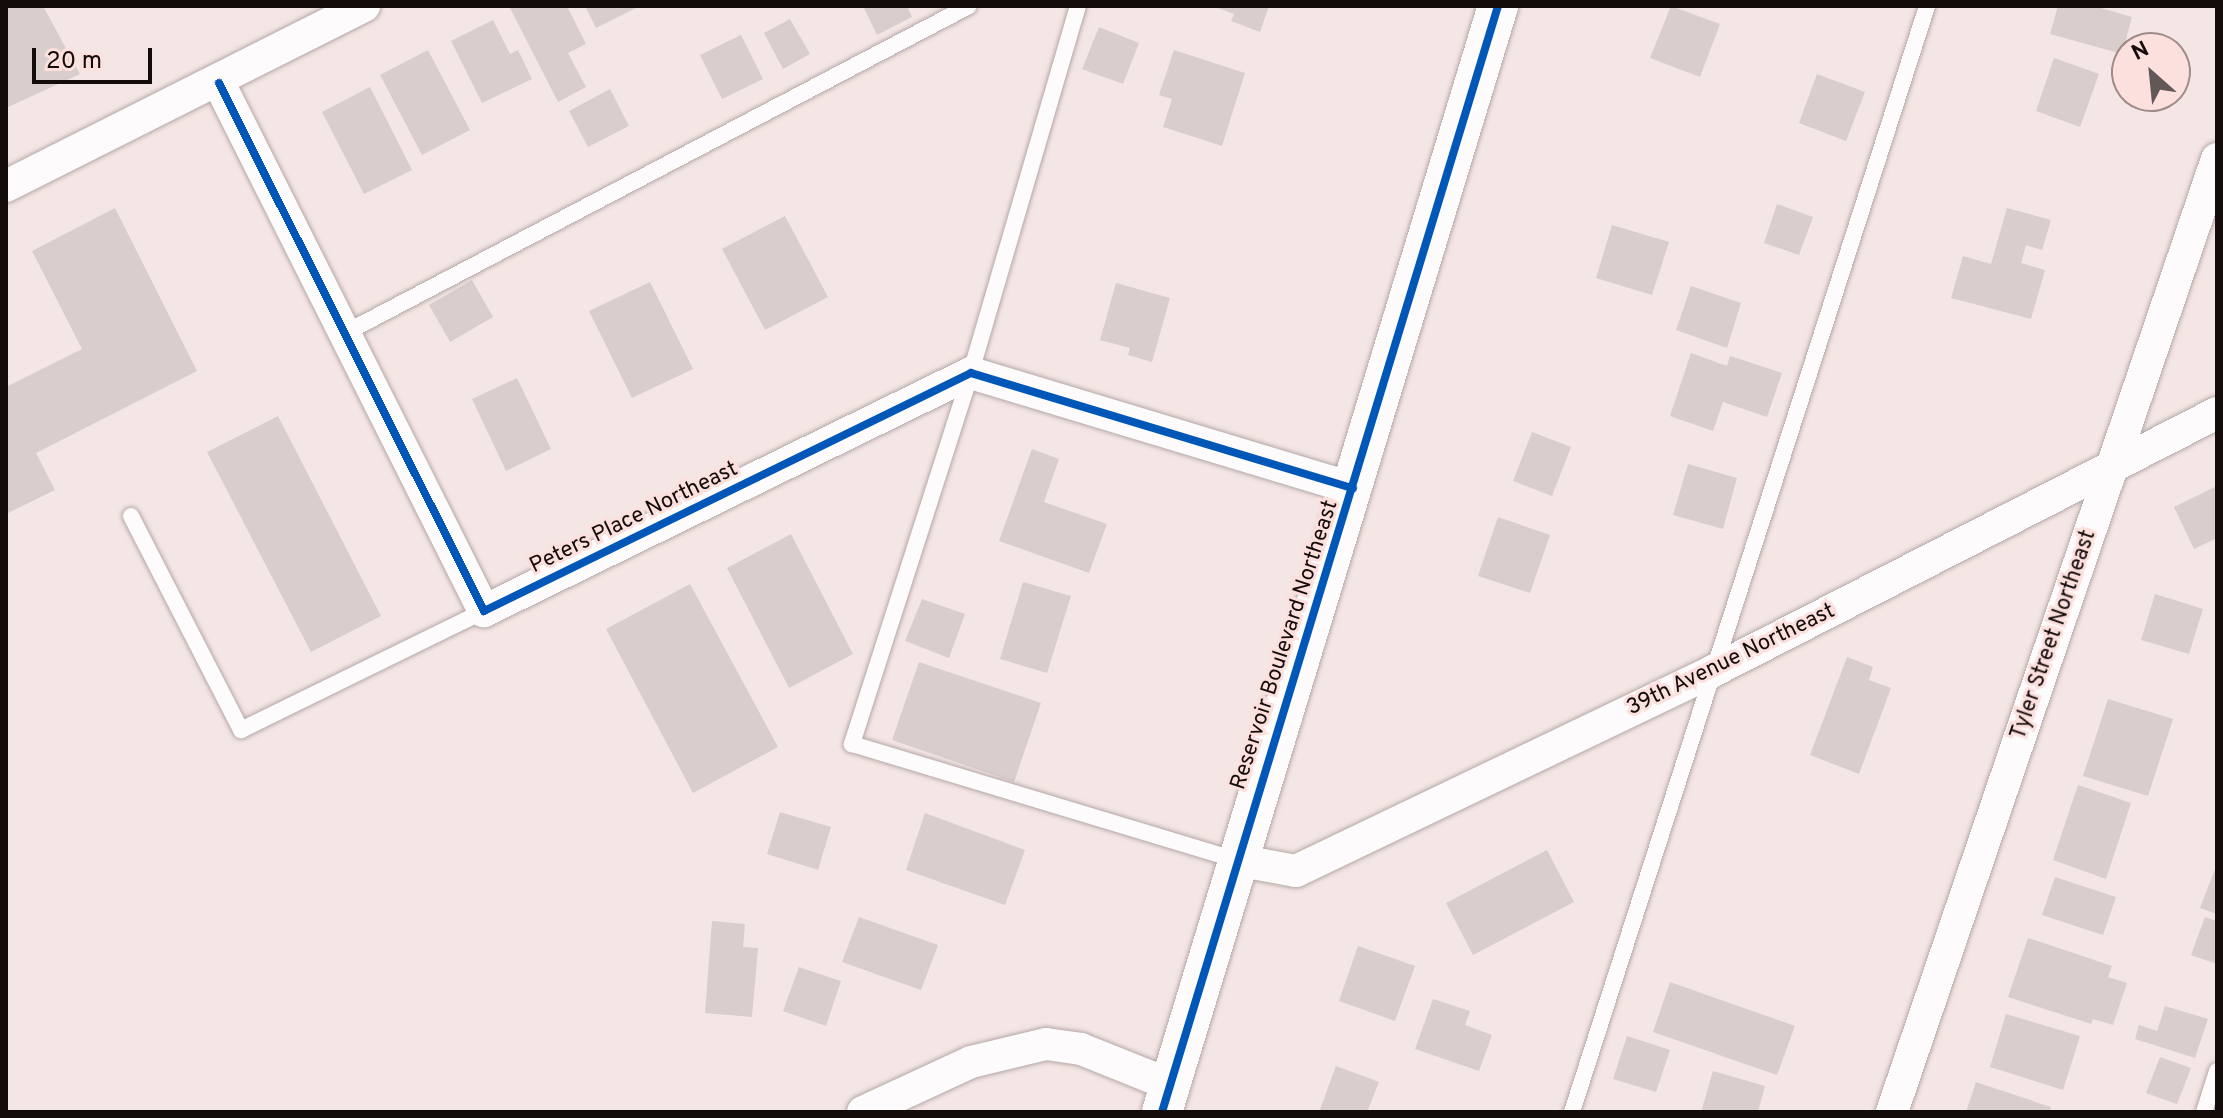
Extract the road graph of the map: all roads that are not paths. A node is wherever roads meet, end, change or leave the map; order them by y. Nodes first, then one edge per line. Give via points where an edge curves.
1 (364, 6) edge
2 (969, 6) edge
3 (1078, 6) edge
4 (1498, 6) edge
5 (1927, 6) edge
6 (219, 83) junction
7 (2217, 159) edge
8 (6, 186) edge
9 (345, 333) junction
10 (971, 373) junction
11 (2217, 413) edge
12 (2111, 468) junction
13 (1353, 488) junction
14 (131, 516) dead end
15 (484, 611) junction
16 (1713, 671) junction
17 (1236, 860) junction
18 (2217, 1071) edge
19 (1166, 1098) edge
20 (863, 1112) edge
21 (1572, 1112) edge
22 (1892, 1112) edge
23 (2204, 1112) edge

1 - 6 street
2 - 9 lane
3 - 10 lane
4 - 13 street, Reservoir Boulevard Northeast
5 - 16 lane
6 - 8 street
6 - 9 street
7 - 12 street, Tyler Street Northeast
9 - 15 street
10 - 13 street
10 - 15 street, Peters Place Northeast
10 - 17 lane via 852,744
11 - 12 street, 39th Avenue Northeast
12 - 16 street, 39th Avenue Northeast
12 - 22 street, Tyler Street Northeast
13 - 17 street, Reservoir Boulevard Northeast
14 - 15 lane via 241,730
16 - 17 street, 39th Avenue Northeast via 1296,871
16 - 21 lane
17 - 19 street, Reservoir Boulevard Northeast
18 - 23 lane
19 - 20 street via 1081,1049 1046,1044 971,1062

